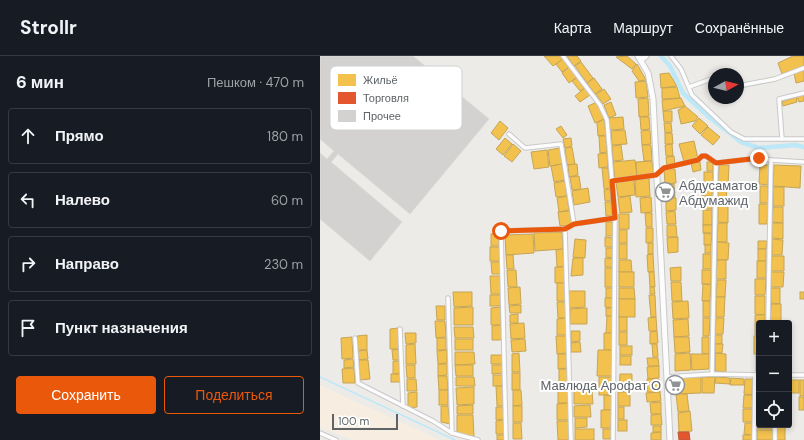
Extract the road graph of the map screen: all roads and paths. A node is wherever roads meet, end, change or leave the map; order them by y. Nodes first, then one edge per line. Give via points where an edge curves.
1 (563, 56) edge
2 (646, 56) edge
3 (671, 56) edge
4 (640, 58) edge
5 (804, 68) edge
6 (708, 80) edge
7 (744, 85) edge
8 (689, 87) junction
9 (804, 92) edge
10 (509, 134) dead end
11 (782, 139) junction
12 (804, 139) edge
13 (771, 160) junction
14 (804, 162) edge
15 (716, 163) junction
16 (656, 175) junction
17 (612, 181) junction
18 (615, 218) junction
19 (574, 224) junction
20 (565, 229) junction
21 (448, 298) dead end
22 (768, 320) edge
23 (400, 329) dead end
24 (355, 338) dead end
25 (712, 374) junction
26 (756, 375) edge
27 (792, 375) edge
28 (804, 375) edge
29 (667, 377) junction
30 (756, 392) edge
31 (403, 406) junction
32 (775, 428) edge
33 (320, 433) edge
34 (452, 433) junction
35 (336, 440) edge
36 (478, 440) edge
37 (506, 440) edge
38 (570, 440) edge
39 (612, 440) edge
40 (670, 440) edge
41 (754, 440) edge
42 (775, 440) edge

1 - 17 street via 600,105 607,120
2 - 4 main road
3 - 8 street via 681,69
4 - 16 main road via 652,84
5 - 7 street via 775,79
6 - 8 street
8 - 11 street via 692,95 731,132 744,139
9 - 11 street via 779,99
10 - 19 street via 525,148 561,144
11 - 12 street
13 - 14 street
13 - 15 street via 759,158
13 - 22 street
15 - 16 street via 702,156 698,160 664,168
15 - 25 street
16 - 17 street
16 - 29 main road
17 - 18 street
18 - 19 street
18 - 39 street
19 - 20 street
20 - 37 street via 501,231
20 - 38 street
21 - 34 street
23 - 31 street
24 - 31 street via 358,383
25 - 26 street
25 - 29 street
27 - 28 street
29 - 40 main road
30 - 41 street
31 - 34 street
32 - 42 street
33 - 35 street
34 - 36 street

